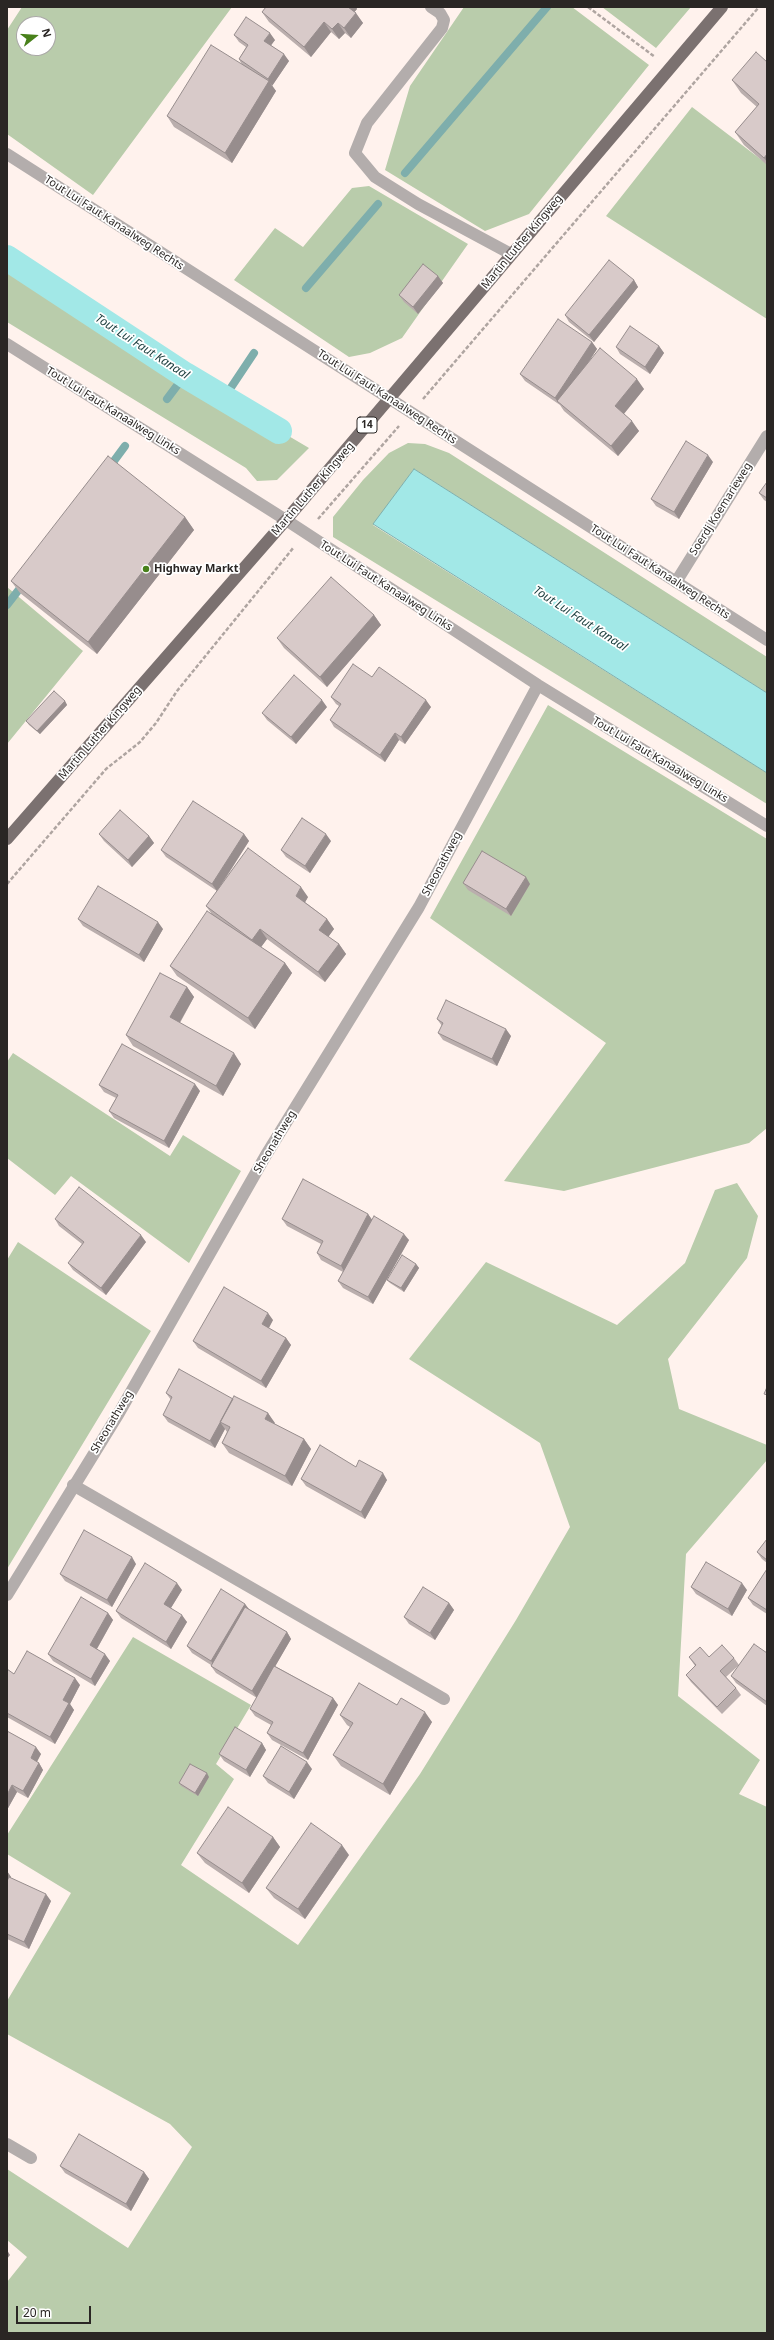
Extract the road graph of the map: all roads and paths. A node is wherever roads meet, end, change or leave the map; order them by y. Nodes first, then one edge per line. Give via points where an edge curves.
1 (431, 7) edge
2 (588, 7) edge
3 (722, 7) edge
4 (758, 7) edge
5 (670, 68) junction
6 (7, 154) edge
7 (511, 254) junction
8 (7, 344) edge
9 (390, 399) junction
10 (412, 412) junction
11 (767, 436) edge
12 (286, 520) junction
13 (306, 533) junction
14 (676, 582) junction
15 (767, 640) edge
16 (538, 686) junction
17 (767, 826) edge
18 (7, 839) edge
19 (7, 884) edge
20 (73, 1485) junction
21 (7, 1595) edge
22 (444, 1699) dead end
23 (7, 2144) edge
24 (31, 2158) dead end

1 - 7 street via 440,13 444,20 442,28 367,123 355,153 375,178
2 - 5 path
3 - 5 main road, Martin Luther Kingweg / 14
4 - 10 path
5 - 7 main road, Martin Luther Kingweg / 14
6 - 9 street, Tout Lui Faut Kanaalweg Rechts
7 - 9 main road, Martin Luther Kingweg / 14
8 - 12 street, Tout Lui Faut Kanaalweg Links
9 - 10 street, Tout Lui Faut Kanaalweg Rechts
9 - 12 main road, Martin Luther Kingweg / 14
10 - 13 path
10 - 14 street, Tout Lui Faut Kanaalweg Rechts
11 - 14 street, Soerdj Koemarieweg
12 - 13 street, Tout Lui Faut Kanaalweg Links
12 - 18 main road, Martin Luther Kingweg / 14
13 - 16 street, Tout Lui Faut Kanaalweg Links
13 - 19 path via 177,691 140,742 106,769
14 - 15 street, Tout Lui Faut Kanaalweg Rechts
16 - 17 street, Tout Lui Faut Kanaalweg Links
16 - 20 street, Sheonathweg via 419,907 266,1155
20 - 21 street, Sheonathweg
20 - 22 street
23 - 24 street

